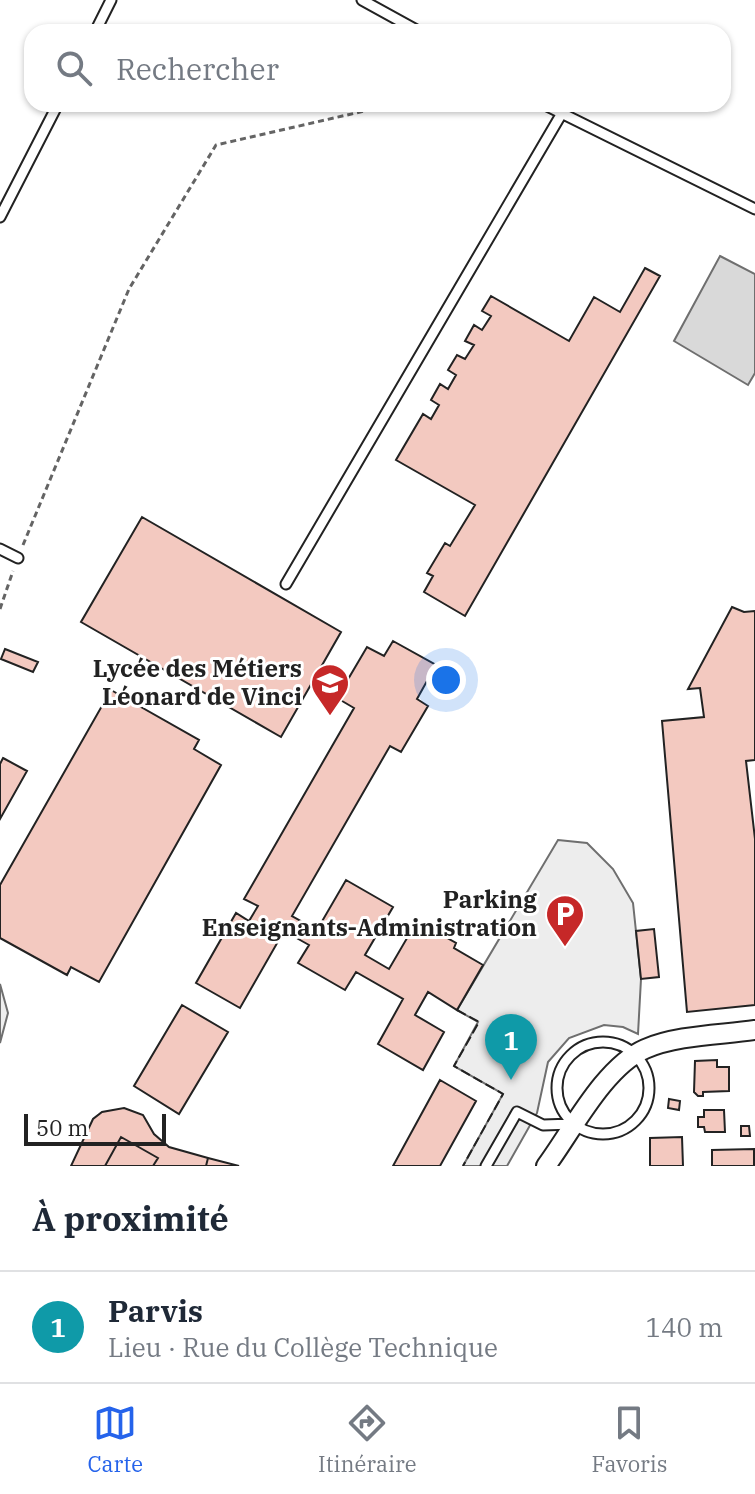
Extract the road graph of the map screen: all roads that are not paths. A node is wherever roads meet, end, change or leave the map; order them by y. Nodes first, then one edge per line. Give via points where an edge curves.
1 (111, 0) edge
2 (362, 0) edge
3 (99, 24) edge
4 (406, 24) edge
5 (54, 112) edge
6 (562, 113) joint
7 (755, 209) edge
8 (0, 217) edge
9 (0, 549) edge
10 (18, 558) road end
11 (286, 584) dead end
12 (755, 1030) edge
13 (636, 1055) junction
14 (573, 1124) junction
15 (559, 1157) edge
16 (486, 1166) edge
17 (546, 1166) edge

1 - 3 lane
2 - 4 lane
5 - 8 lane
6 - 7 lane
6 - 11 lane
9 - 10 lane
12 - 13 street via 667,1043
13 - 14 street
13 - 14 lane via 649,1080 645,1107 637,1119 613,1133 599,1134
13 - 14 lane via 606,1041 578,1048 567,1058 559,1071 557,1100
14 - 15 street
14 - 16 lane via 543,1125 517,1112
15 - 17 street

